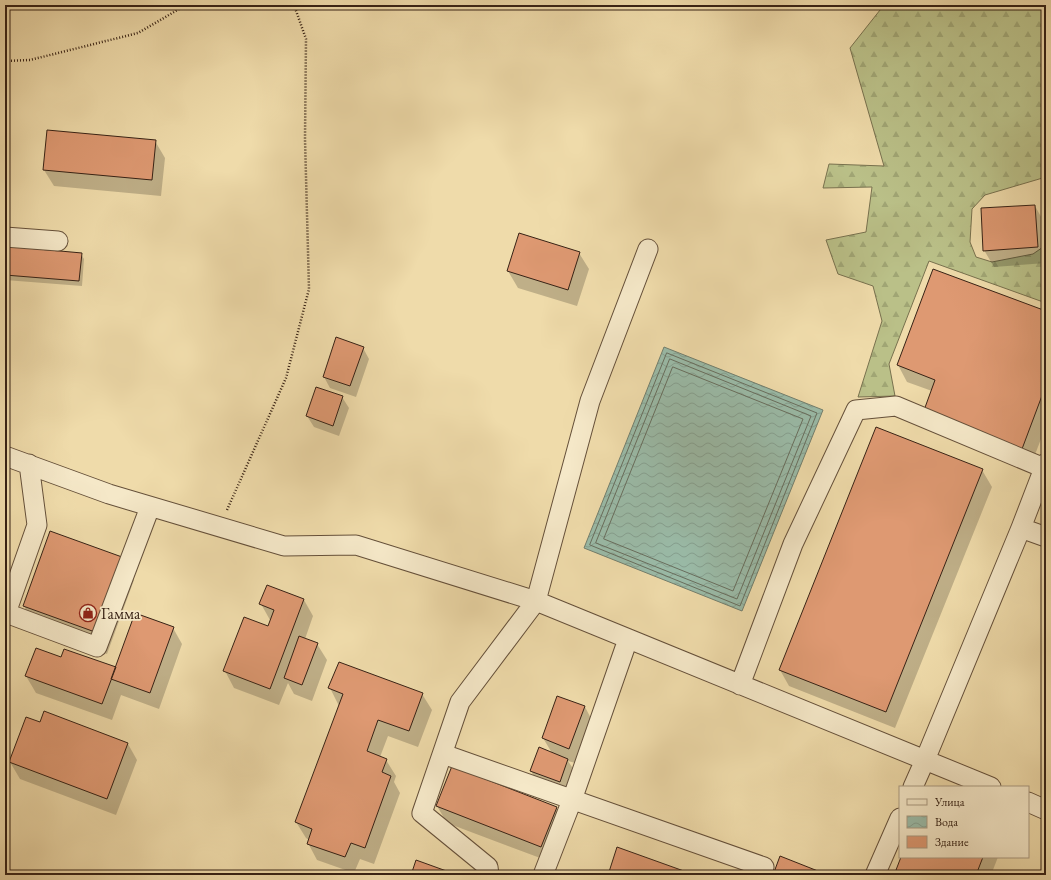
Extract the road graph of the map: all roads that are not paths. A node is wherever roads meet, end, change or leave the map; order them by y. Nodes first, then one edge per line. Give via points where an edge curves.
1 (5, 237) edge
2 (58, 241) dead end
3 (648, 249) dead end
4 (5, 456) edge
5 (29, 464) junction
6 (1045, 466) edge
7 (1041, 491) edge
8 (150, 507) junction
9 (1021, 528) junction
10 (1046, 537) edge
11 (536, 601) junction
12 (628, 638) junction
13 (740, 685) junction
14 (443, 754) junction
15 (925, 760) junction
16 (914, 786) edge
17 (989, 786) edge
18 (572, 800) junction
19 (1029, 802) edge
20 (1046, 810) edge
21 (899, 820) edge
22 (764, 867) dead end
23 (490, 875) edge
24 (543, 875) edge
25 (876, 875) edge

1 - 2 street
3 - 11 street via 590,401
4 - 5 street
5 - 8 street
5 - 8 street via 37,526 6,614 97,647
6 - 7 street
6 - 13 street via 896,406 856,410 793,544
7 - 9 street
8 - 11 street via 284,546 356,545
9 - 10 street
9 - 15 street
11 - 12 street
11 - 14 street via 460,702
12 - 13 street
12 - 18 street
13 - 15 street
14 - 18 street
14 - 23 street via 422,813 488,867
15 - 16 street
15 - 17 street
18 - 22 street
18 - 24 street
19 - 20 street
21 - 25 street

